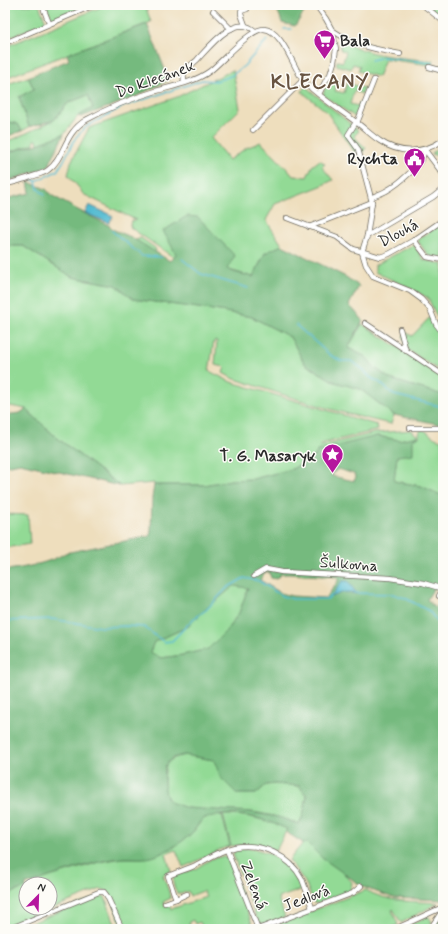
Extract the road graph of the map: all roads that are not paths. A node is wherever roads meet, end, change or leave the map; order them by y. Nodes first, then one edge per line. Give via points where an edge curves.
1 (42, 5) edge
2 (94, 5) edge
3 (316, 5) edge
4 (423, 5) edge
5 (247, 9) dead end
6 (213, 11) dead end
7 (443, 21) edge
8 (49, 23) junction
9 (245, 25) junction
10 (231, 28) junction
11 (255, 30) junction
12 (332, 30) junction
13 (5, 43) edge
14 (400, 54) dead end
15 (429, 67) dead end
16 (443, 71) edge
17 (303, 80) junction
18 (374, 80) dead end
19 (184, 82) junction
20 (318, 94) junction
21 (357, 121) junction
22 (253, 130) dead end
23 (443, 140) edge
24 (424, 150) junction
25 (443, 174) edge
26 (5, 184) edge
27 (443, 189) edge
28 (371, 200) junction
29 (287, 218) dead end
30 (443, 220) edge
31 (310, 227) junction
32 (367, 236) junction
33 (414, 240) junction
34 (362, 252) junction
35 (443, 260) edge
36 (365, 323) dead end
37 (436, 324) junction
38 (443, 324) edge
39 (400, 329) dead end
40 (443, 333) edge
41 (406, 351) junction
42 (443, 375) edge
43 (410, 428) dead end
44 (443, 428) edge
45 (254, 576) dead end
46 (443, 589) edge
47 (439, 596) dead end
48 (227, 850) junction
49 (361, 886) dead end
50 (187, 894) dead end
51 (176, 899) junction
52 (165, 903) dead end
53 (443, 907) edge
54 (312, 908) junction
55 (443, 910) edge
56 (9, 929) edge
57 (122, 929) edge
58 (258, 929) edge
59 (395, 929) edge
60 (430, 929) edge

1 - 8 street
2 - 8 street
3 - 12 street
4 - 7 street
5 - 9 street via 241,11
6 - 10 street
8 - 13 street
9 - 10 street
9 - 11 street
10 - 19 street via 215,39 184,72
11 - 17 street via 264,28 279,37
11 - 19 street, Do Klecánek via 209,72
12 - 14 street via 357,45
12 - 20 street via 336,49 334,62 330,75
15 - 16 street
17 - 20 street
17 - 22 street
18 - 21 street
19 - 26 street, Do Klecánek via 134,99 87,120 75,128 56,161 47,170
20 - 21 street
21 - 24 street via 392,148
21 - 28 street via 348,135 358,149
23 - 24 street via 436,146
24 - 25 street
24 - 28 street via 425,154 410,173
27 - 32 street
28 - 31 street
28 - 32 street
29 - 31 street, Dlouhá
30 - 33 street, Dlouhá
31 - 34 street, Dlouhá via 336,237
32 - 34 street
33 - 34 street, Dlouhá via 380,257
33 - 35 street via 427,257
34 - 37 street via 373,276 410,291 421,299 430,309
36 - 41 street
37 - 38 street
37 - 40 street
39 - 41 street
41 - 42 street
43 - 44 street
45 - 46 street, Šulkovna via 266,569 390,578
46 - 47 street
48 - 51 street via 168,876
48 - 54 street via 249,846 279,855 302,878
48 - 58 street, Zelená
49 - 54 street, Jedlová via 353,893
50 - 51 street
51 - 52 street
53 - 59 street
54 - 58 street, Jedlová
55 - 60 street
56 - 57 street via 99,892 104,892 107,896

